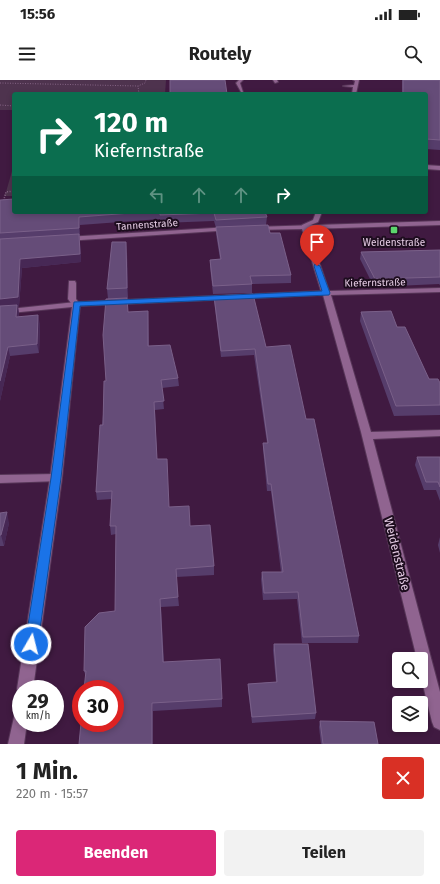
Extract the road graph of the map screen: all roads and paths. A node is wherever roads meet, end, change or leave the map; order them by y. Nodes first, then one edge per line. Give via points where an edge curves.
1 (54, 80) edge
2 (146, 80) edge
3 (241, 80) edge
4 (355, 80) edge
5 (0, 81) edge
6 (51, 84) junction
7 (138, 86) junction
8 (345, 86) dead end
9 (356, 86) junction
10 (242, 91) dead end
11 (138, 92) edge
12 (354, 92) edge
13 (0, 106) edge
14 (12, 106) edge
15 (428, 167) edge
16 (440, 168) edge
17 (12, 191) edge
18 (3, 203) edge
19 (319, 214) edge
20 (440, 223) edge
21 (304, 226) junction
22 (58, 240) edge
23 (72, 283) dead end
24 (440, 290) edge
25 (326, 293) junction
26 (76, 304) junction
27 (0, 312) edge
28 (440, 433) edge
29 (367, 436) junction
30 (56, 478) junction
31 (0, 479) edge
32 (26, 680) edge
33 (440, 722) edge
34 (18, 732) edge
35 (16, 744) edge

1 - 6 path
2 - 7 path
3 - 10 street via 238,83
4 - 9 street
5 - 6 path
6 - 7 path
7 - 11 path
8 - 9 street
9 - 12 street
13 - 14 path
15 - 16 street
17 - 18 path via 6,192
19 - 21 street via 316,222
20 - 21 street, Tannenstraße
21 - 22 street, Tannenstraße
21 - 25 street, Weidenstraße
23 - 26 street via 72,299
24 - 25 street, Kiefernstraße
25 - 26 street, Kiefernstraße
25 - 29 street, Weidenstraße
26 - 27 street, Kiefernstraße
26 - 30 street
28 - 29 street
29 - 33 street, Weidenstraße
30 - 31 street
30 - 32 street
34 - 35 street

